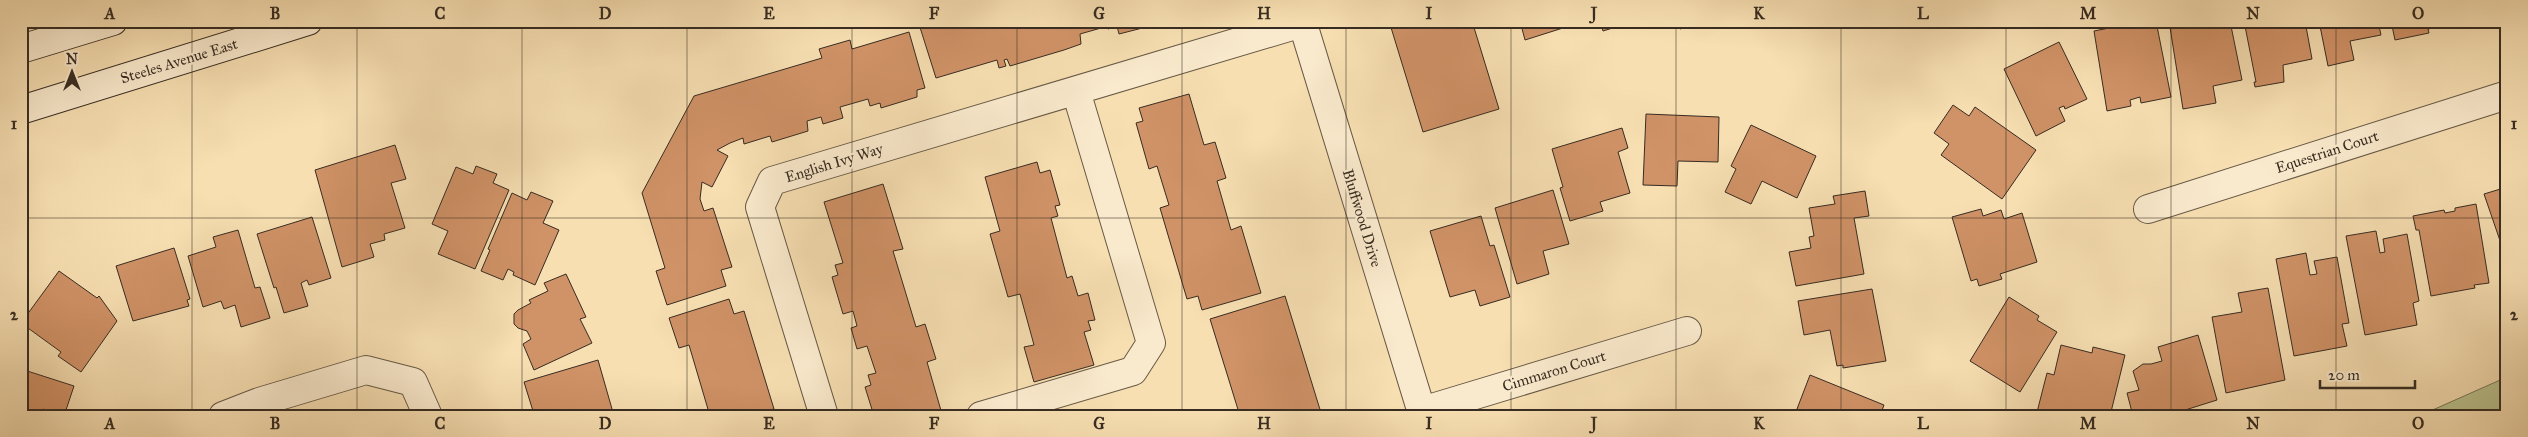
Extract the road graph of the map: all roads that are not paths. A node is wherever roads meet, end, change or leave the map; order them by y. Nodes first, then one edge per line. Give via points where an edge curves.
1 (113, 21) edge
2 (308, 21) edge
3 (1302, 22) edge
4 (21, 49) edge
5 (1076, 91) junction
6 (2507, 95) edge
7 (21, 110) edge
8 (2148, 209) dead end
9 (1687, 331) dead end
10 (1422, 413) edge
11 (223, 416) edge
12 (428, 416) edge
13 (824, 416) edge
14 (981, 416) edge

1 - 4 street
2 - 7 street, Steeles Avenue East
3 - 5 street, English Ivy Way
3 - 10 street, Bluffwood Drive
5 - 13 street, English Ivy Way via 772,181 760,207
5 - 14 street via 1151,343 1133,371
6 - 8 street, Equestrian Court
9 - 10 street, Cimmaron Court
11 - 12 street via 366,370 413,382

